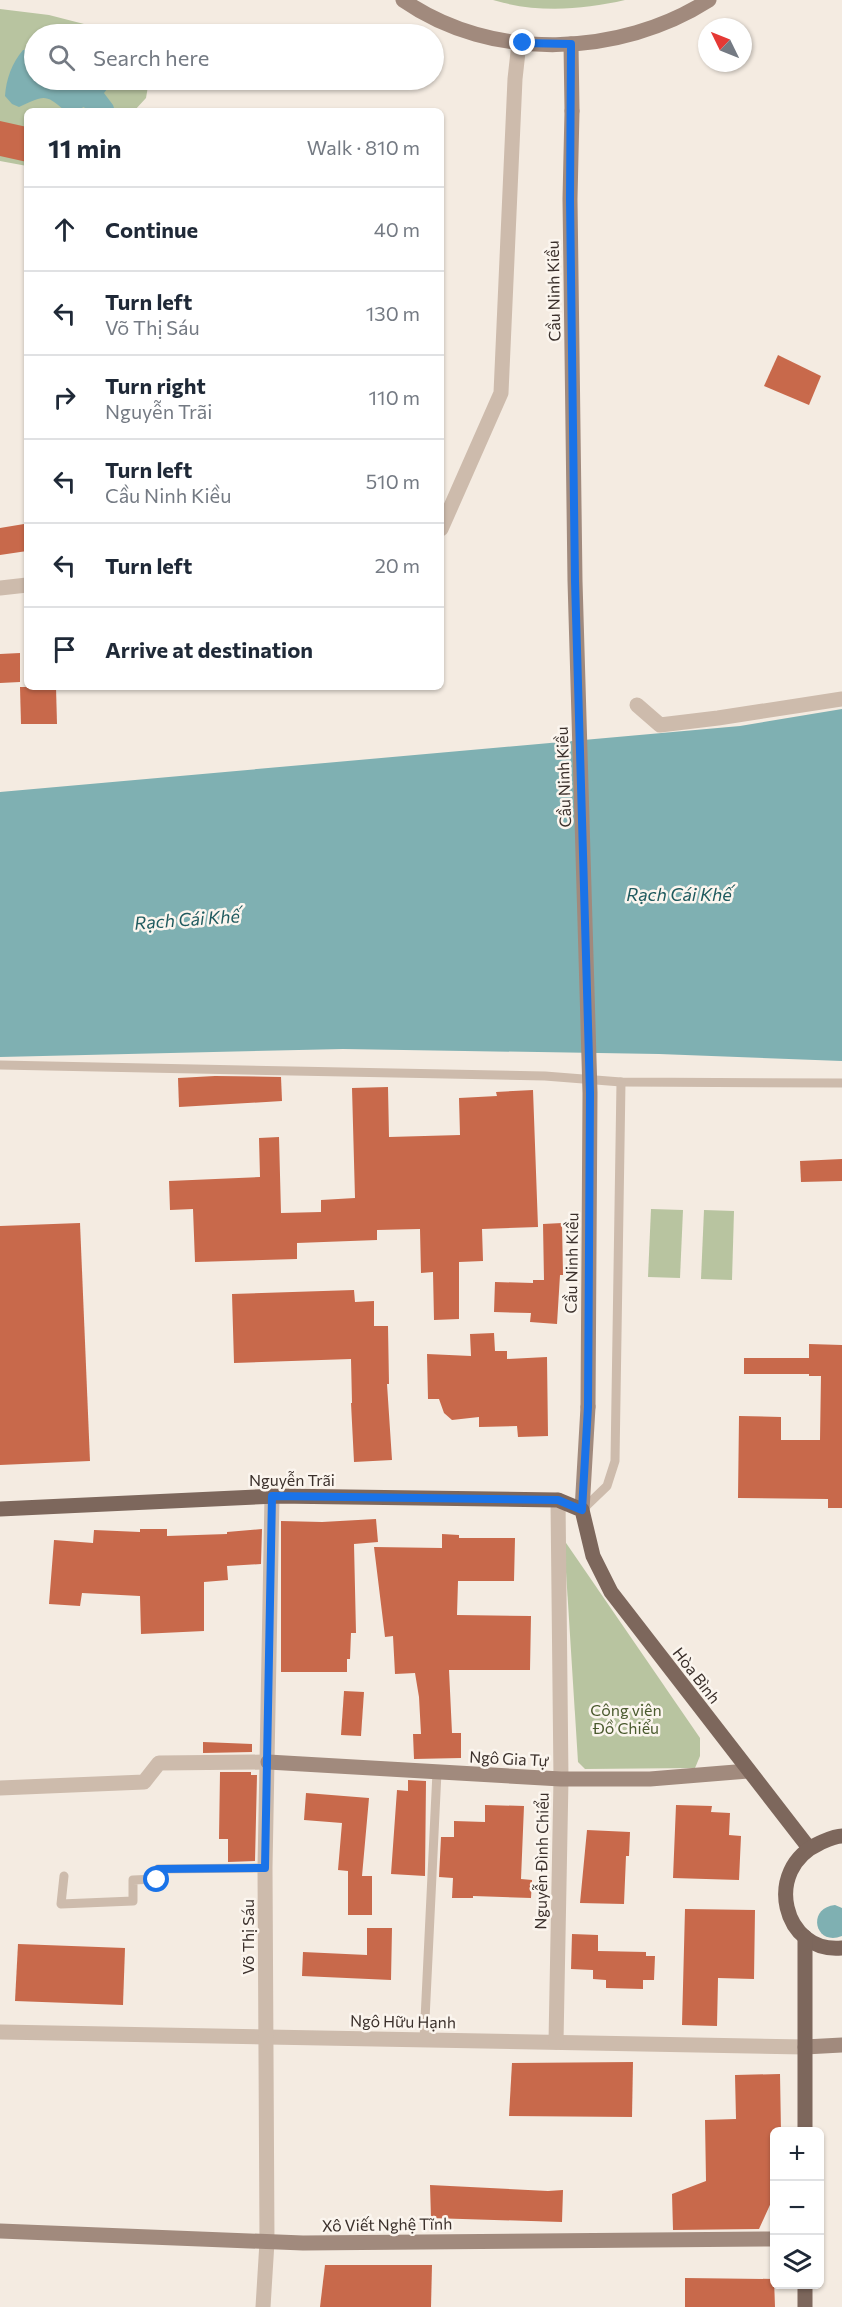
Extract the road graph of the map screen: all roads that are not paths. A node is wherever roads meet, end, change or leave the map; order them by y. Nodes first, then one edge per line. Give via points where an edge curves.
1 (403, 0) edge
2 (709, 0) edge
3 (519, 43) junction
4 (571, 44) junction
5 (444, 522) edge
6 (24, 585) edge
7 (0, 588) edge
8 (842, 699) edge
9 (637, 705) dead end
10 (0, 1065) edge
11 (621, 1082) junction
12 (842, 1083) edge
13 (272, 1496) junction
14 (558, 1500) junction
15 (0, 1509) edge
16 (582, 1510) junction
17 (268, 1762) junction
18 (748, 1771) junction
19 (437, 1772) junction
20 (561, 1779) junction
21 (0, 1788) edge
22 (841, 1835) edge
23 (809, 1848) junction
24 (265, 1868) junction
25 (64, 1876) dead end
26 (806, 1937) junction
27 (842, 1948) edge
28 (0, 2032) edge
29 (264, 2037) junction
30 (424, 2040) junction
31 (556, 2042) junction
32 (842, 2044) edge
33 (805, 2047) junction
34 (805, 2127) edge
35 (0, 2231) edge
36 (770, 2239) edge
37 (267, 2242) junction
38 (805, 2289) edge
39 (263, 2307) edge
40 (805, 2307) edge

1 - 3 street via 462,29
2 - 4 street via 640,32
3 - 4 street
3 - 5 street via 514,79 501,393
4 - 16 street, Cầu Ninh Kiều, bridge via 575,581 590,1093 588,1407
6 - 7 street
8 - 9 street via 660,725
10 - 11 lane via 545,1076
11 - 12 lane
11 - 16 lane via 615,1461 607,1486
13 - 14 main road, Nguyễn Trãi
13 - 15 main road, Nguyễn Trãi
13 - 17 street, Võ Thị Sáu
14 - 16 main road, Nguyễn Trãi
14 - 20 street, Nguyễn Đình Chiểu
16 - 18 main road, Hòa Bình via 593,1556 611,1592
17 - 19 street, Ngô Gia Tự
17 - 21 street via 159,1763 144,1782
17 - 24 street, Võ Thị Sáu
18 - 20 street, Ngô Gia Tự via 650,1779
18 - 23 main road, Hòa Bình
19 - 20 street, Ngô Gia Tự
19 - 30 lane
20 - 31 street, Nguyễn Đình Chiểu
22 - 23 main road
23 - 26 main road via 796,1860 784,1892 786,1909
24 - 25 lane via 158,1869 157,1880 133,1880 133,1901 61,1904
24 - 29 street, Võ Thị Sáu
26 - 27 main road via 821,1945
26 - 33 main road
28 - 29 street, Ngô Hữu Hạnh
29 - 30 street, Ngô Hữu Hạnh
29 - 37 street, Võ Thị Sáu
30 - 31 street, Ngô Hữu Hạnh
31 - 33 street, Ngô Hữu Hạnh
32 - 33 street
33 - 34 main road
35 - 37 street, Xô Viết Nghệ Tĩnh
36 - 37 street, Xô Viết Nghệ Tĩnh
37 - 39 street, Võ Thị Sáu
38 - 40 main road

